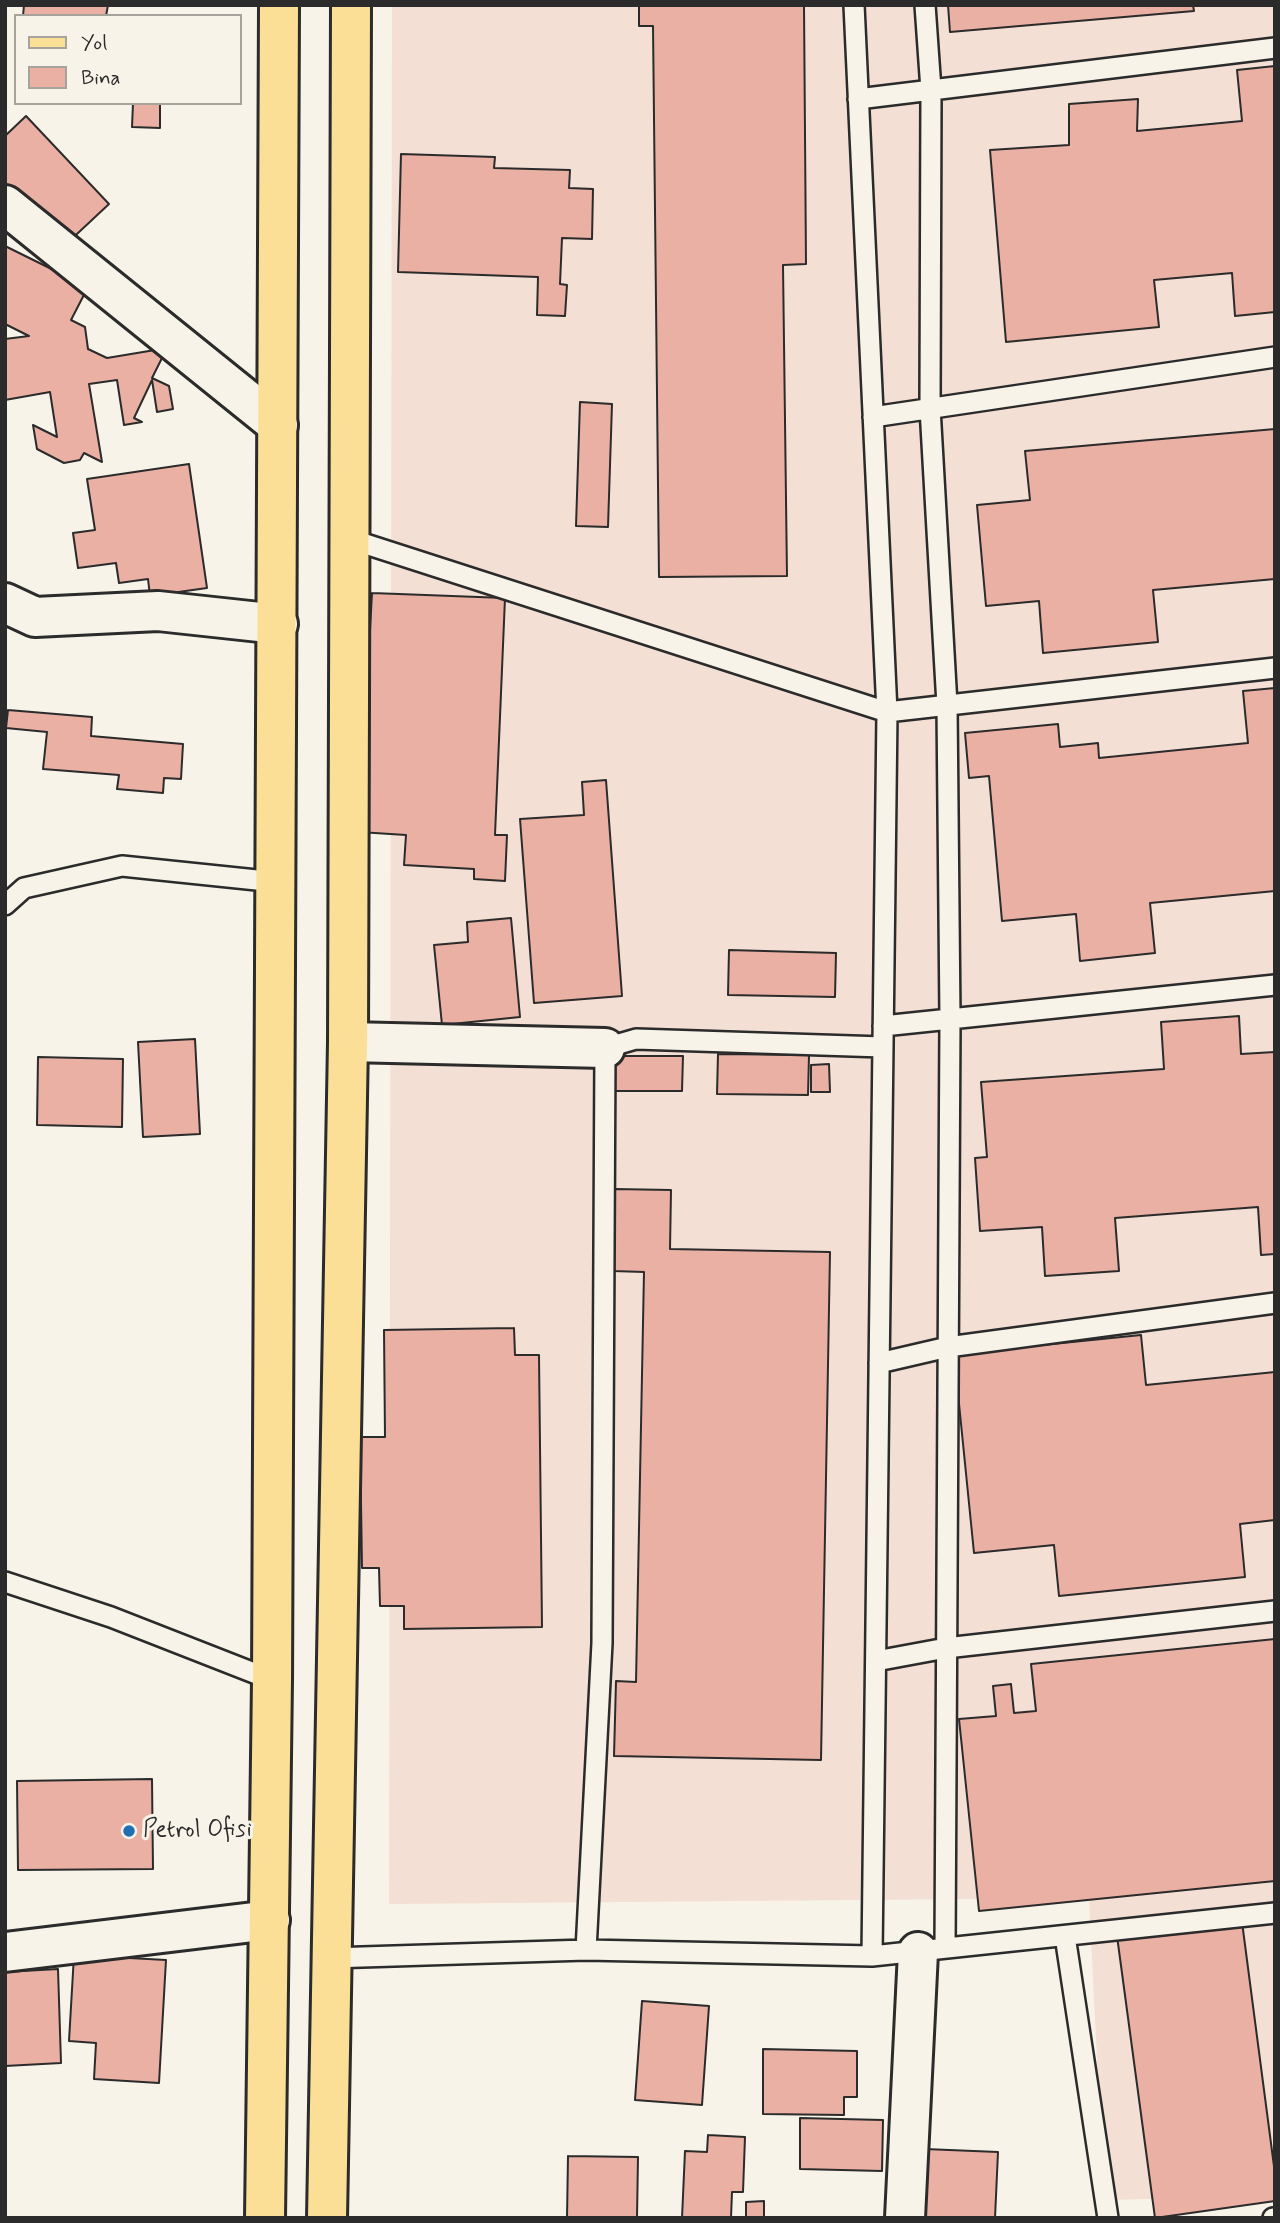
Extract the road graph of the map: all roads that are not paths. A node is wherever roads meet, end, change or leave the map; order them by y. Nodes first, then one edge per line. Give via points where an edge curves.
1 (279, 5) edge
2 (351, 5) edge
3 (854, 5) edge
4 (925, 5) edge
5 (1275, 48) edge
6 (931, 90) junction
7 (858, 99) junction
8 (5, 205) edge
9 (1275, 357) edge
10 (930, 408) junction
11 (873, 417) junction
12 (278, 425) junction
13 (349, 539) junction
14 (5, 603) edge
15 (278, 624) junction
16 (1275, 668) edge
17 (947, 705) junction
18 (887, 712) junction
19 (276, 883) junction
20 (5, 905) edge
21 (1275, 985) edge
22 (950, 1019) junction
23 (883, 1026) junction
24 (348, 1042) junction
25 (883, 1047) junction
26 (605, 1048) junction
27 (1275, 1303) edge
28 (948, 1347) junction
29 (879, 1363) junction
30 (5, 1582) edge
31 (1275, 1611) edge
32 (946, 1648) junction
33 (876, 1661) junction
34 (272, 1680) junction
35 (1275, 1913) edge
36 (270, 1920) junction
37 (1065, 1936) junction
38 (586, 1950) junction
39 (931, 1950) junction
40 (5, 1952) edge
41 (872, 1956) junction
42 (330, 1958) junction
43 (265, 2218) edge
44 (327, 2218) edge
45 (905, 2218) edge
46 (1108, 2218) edge

1 - 12 main road
2 - 13 main road
3 - 7 lane
4 - 6 lane
5 - 6 lane
6 - 7 lane
6 - 10 lane
7 - 11 lane
8 - 12 street
9 - 10 lane
10 - 11 lane
10 - 17 lane
11 - 18 lane
12 - 15 main road
13 - 18 lane
13 - 24 main road
14 - 15 street via 35,617 158,611
15 - 19 main road
16 - 17 lane
17 - 18 lane
17 - 22 lane
18 - 23 lane
19 - 20 lane via 122,866 24,888
19 - 34 main road
21 - 22 lane
22 - 23 lane
22 - 28 lane
23 - 25 lane
24 - 26 street
24 - 42 main road
25 - 26 lane via 636,1039
25 - 29 lane
26 - 38 lane via 602,1643
27 - 28 lane
28 - 29 lane
28 - 32 lane
29 - 33 lane
30 - 34 lane via 111,1616
31 - 32 lane
32 - 33 lane
32 - 39 lane
33 - 41 lane
34 - 36 main road
35 - 37 lane
36 - 40 street
36 - 43 main road
37 - 39 lane
37 - 46 lane
38 - 41 lane
38 - 42 lane
39 - 41 lane
39 - 45 street
42 - 44 main road

